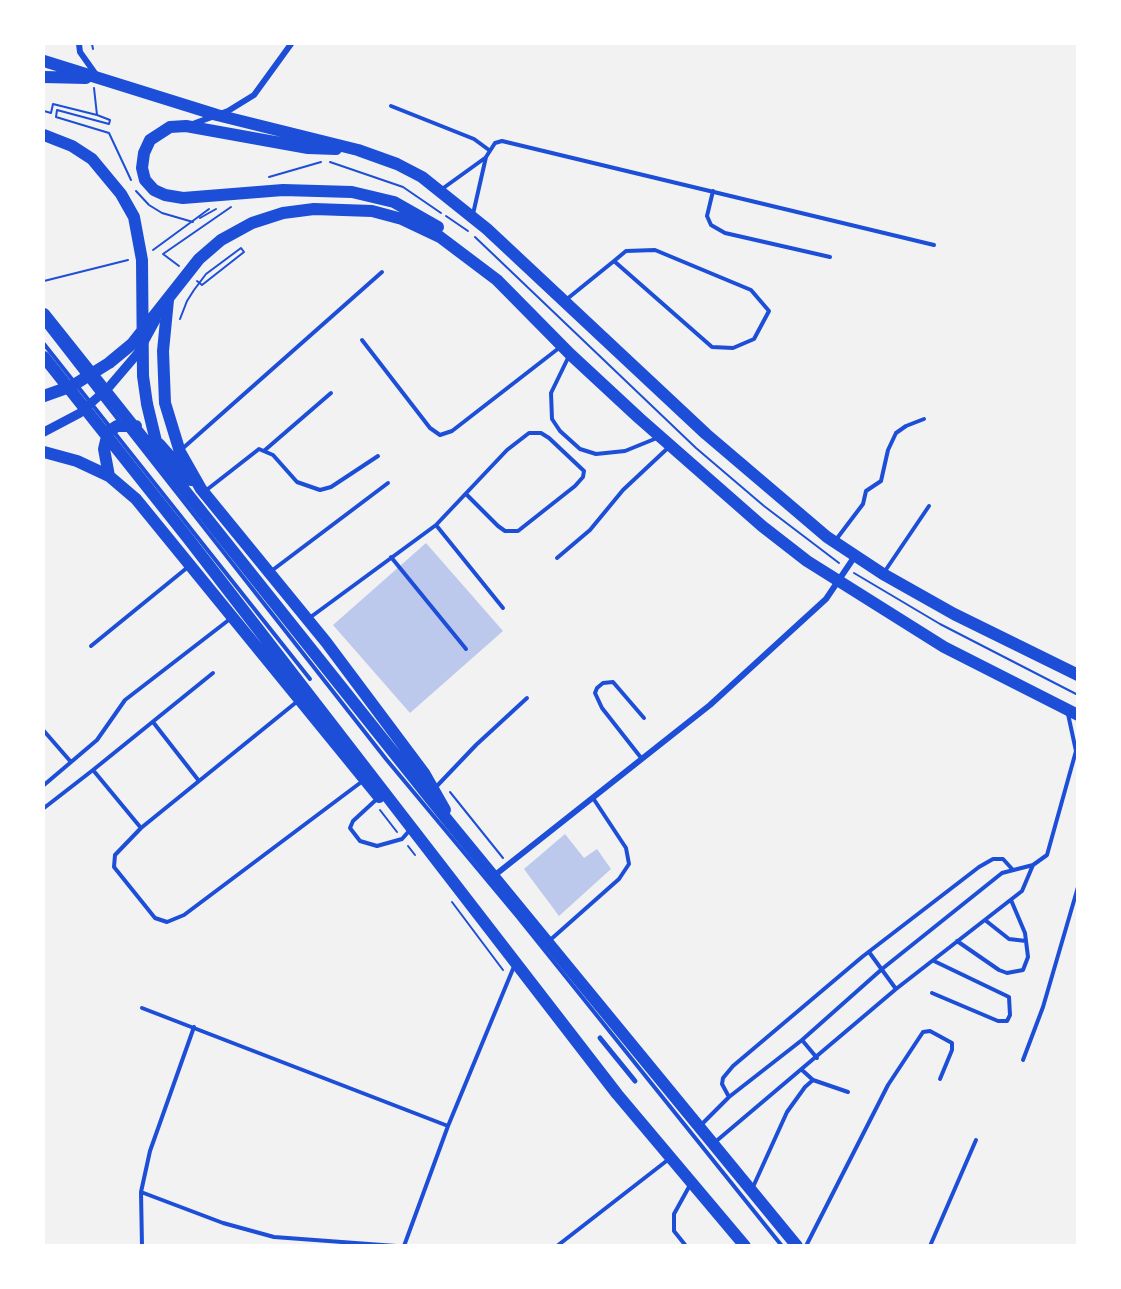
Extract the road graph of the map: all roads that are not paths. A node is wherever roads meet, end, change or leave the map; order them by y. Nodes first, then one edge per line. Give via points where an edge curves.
1 (79, 44) edge
2 (291, 44) edge
3 (44, 61) edge
4 (44, 77) edge
5 (96, 82) junction
6 (391, 106) dead end
7 (217, 115) junction
8 (186, 126) junction
9 (44, 135) edge
10 (358, 150) junction
11 (489, 150) junction
12 (486, 157) junction
13 (440, 190) junction
14 (712, 191) junction
15 (472, 217) junction
16 (934, 245) dead end
17 (830, 257) dead end
18 (614, 261) junction
19 (477, 263) junction
20 (382, 272) dead end
21 (168, 299) junction
22 (564, 302) junction
23 (44, 314) edge
24 (44, 324) edge
25 (362, 340) dead end
26 (44, 344) edge
27 (566, 350) junction
28 (44, 357) edge
29 (331, 393) dead end
30 (44, 396) edge
31 (924, 419) dead end
32 (44, 432) edge
33 (660, 437) junction
34 (670, 446) junction
35 (265, 450) junction
36 (44, 452) edge
37 (180, 452) junction
38 (378, 456) dead end
39 (162, 464) junction
40 (110, 477) junction
41 (388, 483) dead end
42 (202, 490) junction
43 (466, 494) junction
44 (929, 506) dead end
45 (436, 525) junction
46 (835, 542) junction
47 (855, 556) junction
48 (392, 557) junction
49 (557, 558) dead end
50 (190, 564) junction
51 (270, 572) junction
52 (883, 574) junction
53 (839, 582) junction
54 (502, 608) dead end
55 (233, 617) junction
56 (307, 619) junction
57 (91, 646) dead end
58 (466, 649) dead end
59 (320, 668) junction
60 (213, 673) dead end
61 (1077, 675) edge
62 (310, 679) dead end
63 (527, 699) dead end
64 (300, 700) junction
65 (1072, 713) edge
66 (644, 718) dead end
67 (153, 722) junction
68 (44, 731) edge
69 (642, 759) junction
70 (71, 762) junction
71 (1077, 764) edge
72 (93, 770) junction
73 (1072, 770) junction
74 (364, 780) junction
75 (200, 781) junction
76 (44, 785) edge
77 (438, 785) junction
78 (379, 797) junction
79 (593, 798) junction
80 (44, 808) edge
81 (449, 822) junction
82 (141, 828) junction
83 (410, 831) junction
84 (430, 849) junction
85 (1033, 865) junction
86 (1013, 870) junction
87 (495, 875) junction
88 (1077, 886) edge
89 (1011, 900) junction
90 (985, 920) junction
91 (548, 941) junction
92 (957, 941) junction
93 (1026, 941) junction
94 (869, 952) junction
95 (934, 961) junction
96 (516, 963) junction
97 (882, 969) junction
98 (896, 989) junction
99 (932, 993) dead end
100 (142, 1008) dead end
101 (194, 1027) junction
102 (600, 1038) dead end
103 (802, 1040) junction
104 (817, 1058) junction
105 (1023, 1060) dead end
106 (801, 1071) junction
107 (940, 1079) dead end
108 (813, 1080) junction
109 (635, 1081) dead end
110 (848, 1092) dead end
111 (729, 1097) junction
112 (448, 1126) junction
113 (699, 1126) junction
114 (976, 1140) dead end
115 (713, 1144) junction
116 (669, 1158) junction
117 (691, 1183) junction
118 (752, 1190) junction
119 (141, 1192) junction
120 (142, 1245) edge
121 (396, 1245) edge
122 (404, 1245) edge
123 (556, 1245) edge
124 (686, 1245) edge
125 (745, 1245) edge
126 (782, 1245) edge
127 (797, 1245) edge
128 (806, 1245) edge
129 (930, 1245) edge

1 - 5 street
2 - 7 street via 254,95
3 - 5 main road
4 - 5 main road
5 - 7 main road
6 - 11 lane via 474,139
7 - 8 street
7 - 10 main road
8 - 10 main road via 308,148
8 - 19 main road via 170,127 150,140 142,168 153,190 183,198 322,189 376,197 428,220
9 - 39 main road via 92,159 134,217 140,236 144,286 143,376
10 - 13 main road via 397,164
11 - 12 lane
11 - 14 lane via 495,143 512,142
12 - 13 lane
12 - 15 lane
13 - 15 main road
14 - 16 lane
14 - 17 lane via 707,216 711,225 725,233
15 - 22 main road
18 - 18 lane via 626,251 655,250 752,290 769,311 754,339 733,348 712,347
18 - 22 lane
19 - 21 main road via 422,226 402,219 363,210 314,208 252,223 221,240 199,259
19 - 27 main road
20 - 37 lane
21 - 30 main road via 132,344 82,381
21 - 32 street via 138,353 109,387 80,413
21 - 37 main road via 163,351 165,403
22 - 46 main road via 706,434
23 - 39 main road
24 - 59 lane
25 - 27 lane via 429,428 440,435 452,431
26 - 62 lane
27 - 33 main road
27 - 33 lane via 551,393 552,419 560,431 580,449 596,454 625,451
28 - 84 main road
29 - 35 lane
31 - 46 lane via 896,433 881,481 866,491 863,504
33 - 34 main road
34 - 49 lane via 623,490 590,530
34 - 53 main road via 762,526
35 - 38 lane via 297,482 320,490
35 - 42 lane via 254,452
36 - 40 main road via 77,461
37 - 42 main road
39 - 59 main road
40 - 42 main road via 105,441 108,432 127,425 152,436
40 - 50 main road via 136,499
41 - 51 lane
42 - 51 main road
43 - 43 lane via 507,450 529,433 549,438 584,471 575,486 518,531 505,531
43 - 45 lane
44 - 52 lane
45 - 48 lane
45 - 54 lane
46 - 47 main road
47 - 52 main road
47 - 53 street
48 - 56 lane
48 - 58 lane
50 - 55 main road
50 - 57 lane
51 - 56 main road
52 - 61 main road
53 - 65 main road via 944,647
53 - 69 street via 789,634 710,705
55 - 64 main road
55 - 70 lane via 125,700 97,740
56 - 77 main road
59 - 81 main road
59 - 126 lane via 386,759
60 - 67 lane
63 - 77 lane
64 - 74 main road
64 - 75 lane
65 - 73 lane via 1076,744
66 - 69 lane via 612,682 597,688 595,693 602,708
67 - 72 lane
67 - 75 lane
68 - 70 lane
69 - 79 street
70 - 76 lane
71 - 73 lane
72 - 80 lane
72 - 82 lane
73 - 85 lane via 1047,855
74 - 78 main road
74 - 82 lane via 174,921 155,918 114,867 115,855
75 - 82 lane
77 - 81 main road
78 - 83 main road
78 - 83 lane via 353,821 350,828 360,841 377,846 402,839
79 - 87 street
79 - 91 lane via 626,848 629,864 625,873
81 - 87 main road
83 - 84 main road
84 - 96 main road
85 - 86 lane
85 - 89 lane via 1022,891
86 - 94 lane via 1003,859 993,859
86 - 97 lane via 1002,873
87 - 91 main road
88 - 105 lane via 1037,1028
89 - 90 lane
89 - 93 lane
90 - 92 lane
90 - 93 lane via 1009,939
91 - 113 main road
92 - 93 lane via 1007,973 1023,970 1027,964
92 - 95 lane
94 - 97 lane
94 - 111 lane via 733,1066 722,1084
95 - 98 lane
95 - 99 lane via 1009,997 1010,1015 1007,1021 998,1021
96 - 112 lane
96 - 116 main road
97 - 98 lane
97 - 103 lane
98 - 104 lane
100 - 101 lane
101 - 112 lane
101 - 119 lane via 150,1151
102 - 109 street
103 - 104 lane
103 - 111 lane
104 - 106 lane
106 - 108 lane
106 - 115 lane
107 - 128 lane via 952,1043 930,1031 923,1032 888,1085
108 - 110 lane
108 - 118 lane via 787,1112
111 - 113 lane
112 - 122 lane
113 - 115 main road
114 - 129 lane
115 - 118 main road
116 - 117 main road
116 - 123 lane
117 - 124 lane via 674,1214 674,1232
117 - 125 main road
118 - 127 main road
119 - 120 lane
119 - 121 lane via 222,1223 274,1237

